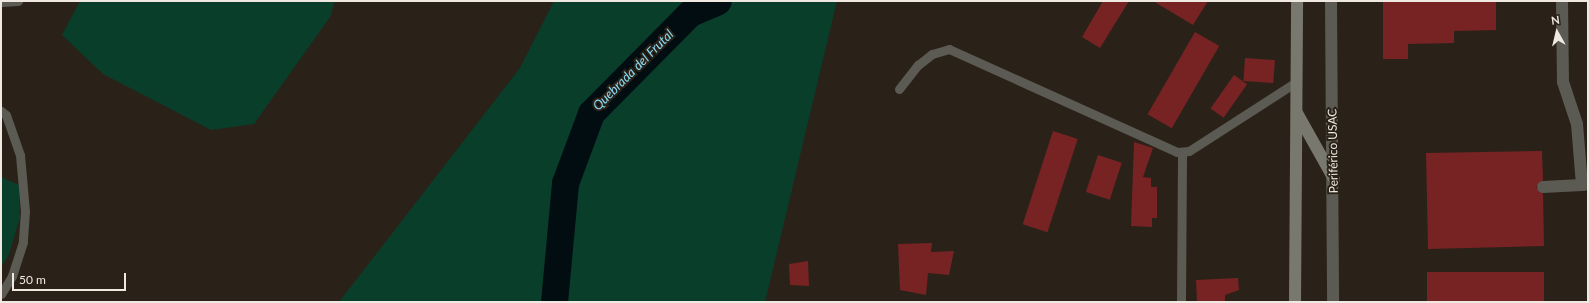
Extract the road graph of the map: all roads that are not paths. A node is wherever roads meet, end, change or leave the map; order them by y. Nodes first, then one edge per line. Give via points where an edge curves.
1 (18, 1) edge
2 (1297, 1) edge
3 (1331, 1) edge
4 (1562, 1) edge
5 (1, 2) edge
6 (1296, 82) junction
7 (899, 89) dead end
8 (1, 110) edge
9 (1296, 112) junction
10 (1182, 152) junction
11 (1334, 179) junction
12 (1586, 183) edge
13 (1543, 187) dead end
14 (1, 294) edge
15 (1181, 302) edge
16 (1295, 302) edge
17 (1333, 302) edge

1 - 5 lane
2 - 6 street
3 - 11 street, Periférico USAC
4 - 12 street via 1563,82 1577,124
6 - 9 street
6 - 10 lane via 1189,152
7 - 10 lane via 918,65 932,54 949,49
8 - 14 lane via 8,120 20,155 26,211 23,242 12,276
9 - 11 street
9 - 16 street
10 - 15 lane
11 - 17 street, Periférico USAC
12 - 13 street

